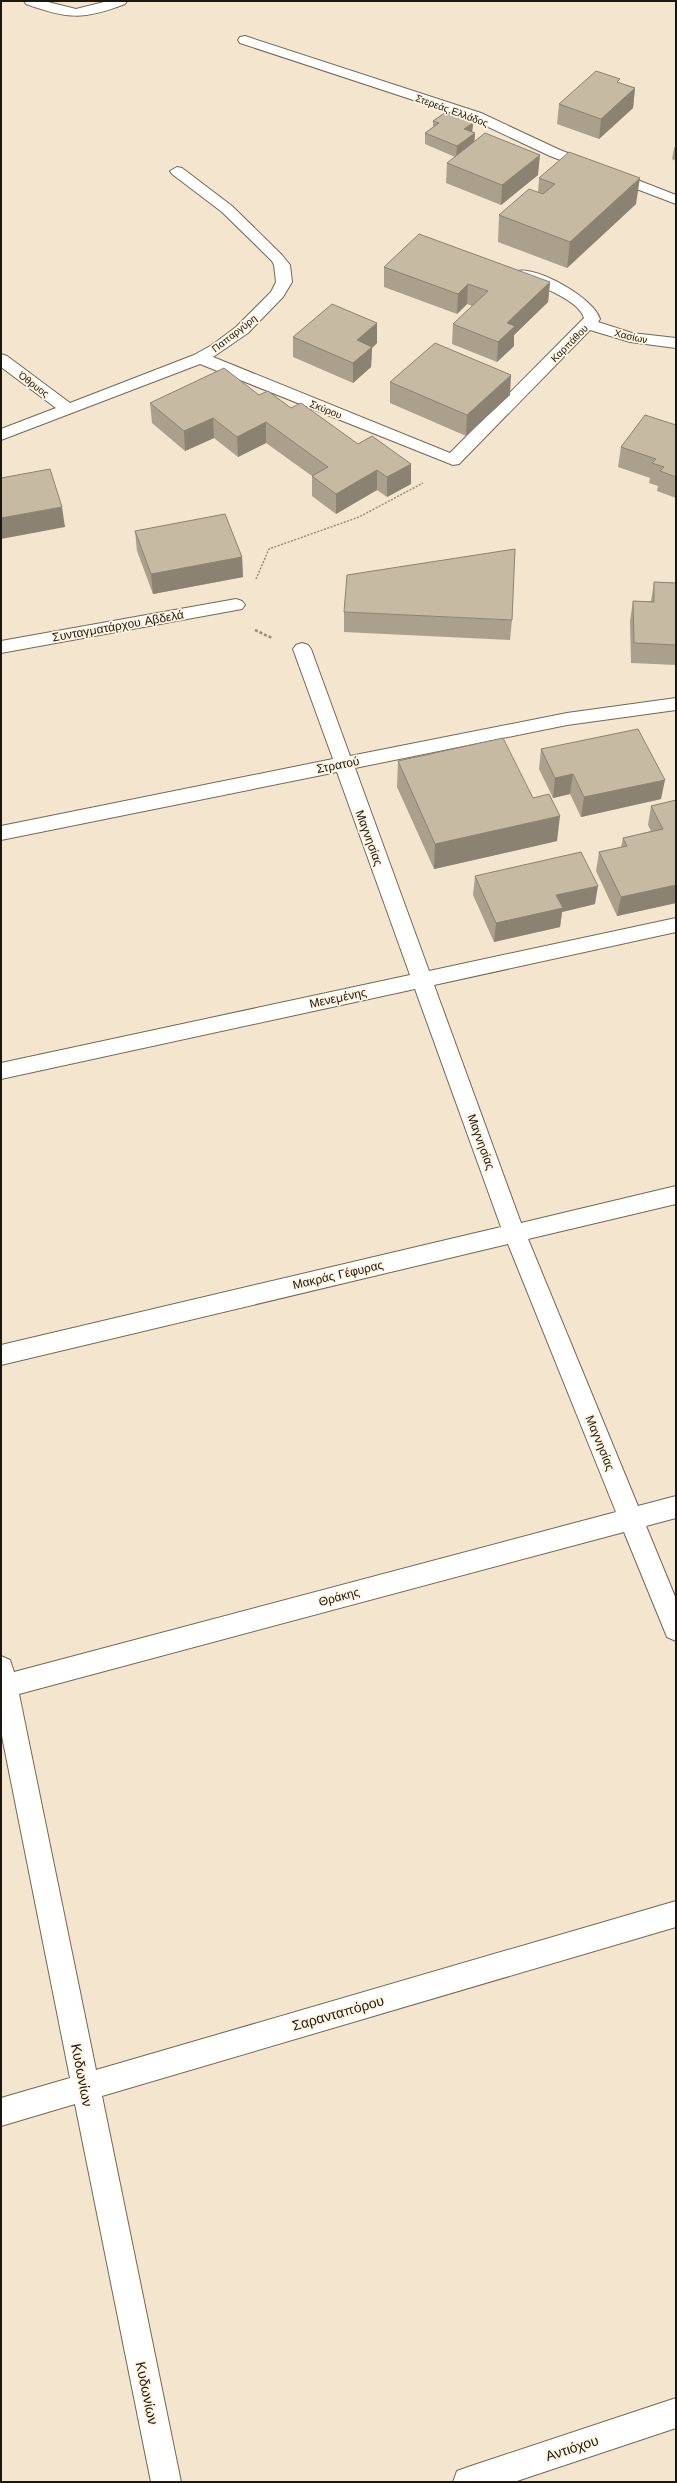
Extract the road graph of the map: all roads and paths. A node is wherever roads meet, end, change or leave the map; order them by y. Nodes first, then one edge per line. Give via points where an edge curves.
1 (31, 1) edge
2 (120, 1) edge
3 (245, 40) dead end
4 (177, 171) dead end
5 (676, 200) edge
6 (510, 269) edge
7 (588, 324) junction
8 (676, 343) edge
9 (200, 358) junction
10 (1, 359) edge
11 (68, 409) junction
12 (1, 435) edge
13 (452, 460) junction
14 (236, 605) junction
15 (1, 647) edge
16 (302, 649) joint
17 (676, 704) edge
18 (342, 764) junction
19 (1, 833) edge
20 (676, 924) edge
21 (421, 980) junction
22 (1, 1071) edge
23 (676, 1195) edge
24 (514, 1233) junction
25 (1, 1355) edge
26 (676, 1507) edge
27 (632, 1519) junction
28 (676, 1629) edge
29 (2, 1680) edge
30 (676, 1914) edge
31 (85, 2087) junction
32 (1, 2112) edge
33 (676, 2413) edge
34 (166, 2482) edge
35 (468, 2482) edge

1 - 2 street via 63,13 90,13
3 - 5 street, Στερεάς Ελλάδος via 476,116 555,153
4 - 9 street, Παπαργύρη via 243,224 277,258 284,273 282,288 262,310 242,330
6 - 7 street, Καρπάθου via 560,289 586,307 592,316
7 - 8 street, Χασίων via 630,337
7 - 13 street, Καρπάθου
9 - 11 street, Παπαργύρη
9 - 13 street, Σκύρου
10 - 11 street, Όθρυος
11 - 12 street, Παπαργύρη
13 - 14 path via 435,477 359,516 269,549 256,578
14 - 15 street, Συνταγματάρχου Αβδελά
14 - 16 path via 257,633
16 - 18 street, Μαγνησίας
17 - 18 street, Στρατού via 567,719
18 - 19 street, Στρατού
18 - 21 street, Μαγνησίας
20 - 21 street, Μενεμένης
21 - 22 street, Μενεμένης
21 - 24 street, Μαγνησίας
23 - 24 street, Μακράς Γέφυρας
24 - 25 street, Μακράς Γέφυρας
24 - 27 street, Μαγνησίας
26 - 27 street, Θράκης
27 - 28 street, Μαγνησίας
27 - 29 street, Θράκης
29 - 31 street, Κυδωνίων
30 - 31 street, Σαρανταπόρου
31 - 32 street, Σαρανταπόρου
31 - 34 street, Κυδωνίων
33 - 35 street, Αντιόχου

